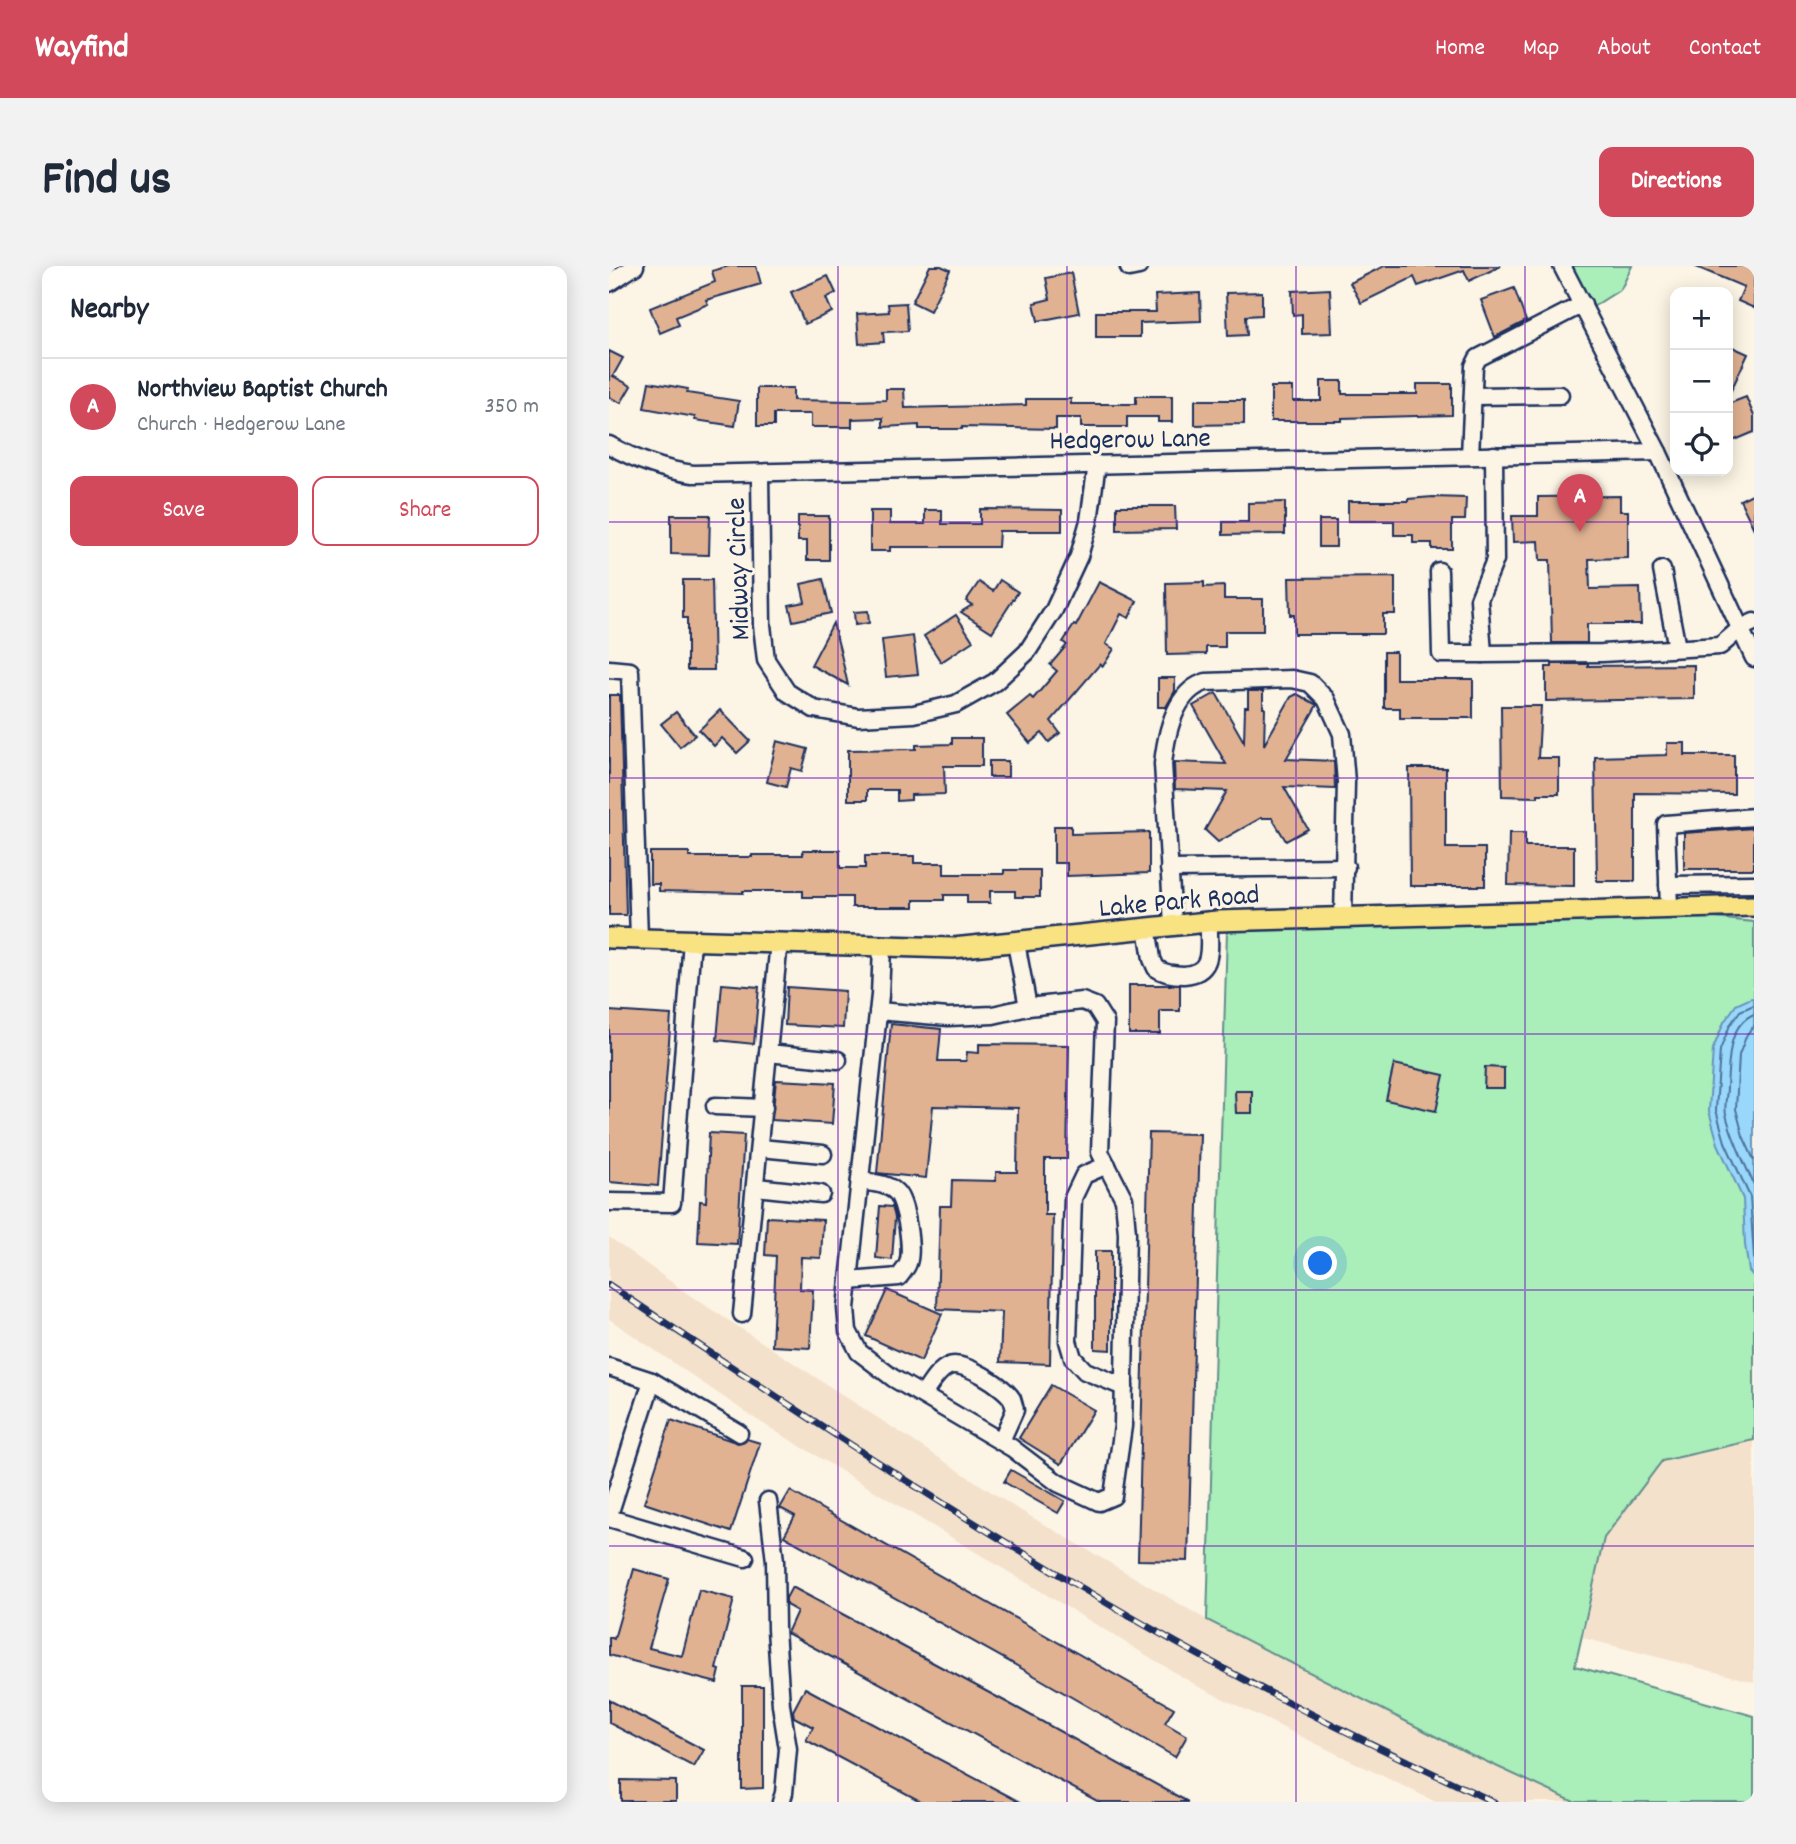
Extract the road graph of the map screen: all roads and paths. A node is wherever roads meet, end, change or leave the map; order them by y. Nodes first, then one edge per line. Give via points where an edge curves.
1 (635, 266) edge
2 (1562, 266) edge
3 (609, 283) edge
4 (1583, 304) junction
5 (1560, 395) dead end
6 (1473, 396) junction
7 (609, 445) edge
8 (1658, 452) junction
9 (1494, 455) junction
10 (1470, 456) junction
11 (1097, 464) junction
12 (760, 474) junction
13 (1662, 570) dead end
14 (1439, 571) dead end
15 (1748, 625) edge
16 (1677, 648) junction
17 (1483, 654) junction
18 (1754, 658) edge
19 (609, 668) edge
20 (1754, 817) edge
21 (1346, 867) junction
22 (1169, 869) junction
23 (1754, 884) edge
24 (1668, 886) junction
25 (1754, 906) edge
26 (1669, 908) junction
27 (1343, 917) junction
28 (1209, 922) junction
29 (1173, 924) junction
30 (1147, 927) junction
31 (609, 937) edge
32 (639, 939) junction
33 (692, 940) junction
34 (779, 942) junction
35 (1016, 943) junction
36 (882, 947) junction
37 (1028, 1007) junction
38 (878, 1011) junction
39 (768, 1053) junction
40 (838, 1060) dead end
41 (715, 1106) dead end
42 (764, 1108) junction
43 (760, 1148) junction
44 (823, 1154) dead end
45 (1107, 1165) junction
46 (860, 1181) junction
47 (755, 1187) junction
48 (821, 1194) dead end
49 (609, 1202) edge
50 (849, 1281) junction
51 (742, 1314) dead end
52 (609, 1367) edge
53 (652, 1381) junction
54 (1123, 1387) junction
55 (923, 1395) junction
56 (739, 1433) dead end
57 (1001, 1441) junction
58 (768, 1501) dead end
59 (609, 1517) edge
60 (745, 1558) dead end
61 (781, 1802) edge

1 - 3 street
2 - 4 street
4 - 6 street via 1478,358
4 - 8 street
5 - 6 street
6 - 10 street
7 - 12 street, Hedgerow Lane via 672,471
8 - 9 street, Hedgerow Lane
8 - 15 street
9 - 10 street, Hedgerow Lane
9 - 17 street via 1495,561 1479,599
10 - 11 street, Hedgerow Lane
11 - 12 street, Hedgerow Lane
11 - 12 street, Midway Circle via 1079,556 1054,610 1027,652 995,682 956,704 914,714 858,717 814,709 787,692 766,660
13 - 16 street
14 - 17 street via 1441,654
15 - 16 street via 1720,646
15 - 18 street
16 - 17 street
19 - 32 street via 629,671
20 - 24 street via 1665,824
21 - 22 street
21 - 22 street via 1342,734 1326,699 1310,683 1292,679 1206,682 1193,686 1180,703 1166,738 1163,764
21 - 27 street
22 - 29 street
23 - 24 street
24 - 26 street
25 - 26 main road, Lake Park Road
26 - 27 main road, Lake Park Road
27 - 28 main road, Lake Park Road
28 - 29 main road, Lake Park Road
28 - 30 street via 1208,958 1196,974 1176,975 1156,968
29 - 30 main road, Lake Park Road
30 - 35 main road, Lake Park Road
31 - 32 main road, Lake Park Road
32 - 33 main road, Lake Park Road
33 - 34 main road, Lake Park Road
33 - 49 street via 672,1203
34 - 36 main road, Lake Park Road
34 - 39 street
35 - 36 main road, Lake Park Road
35 - 37 street
36 - 38 street
37 - 38 street via 993,1015 948,1017
37 - 45 street via 1083,1001 1095,1006 1105,1022 1100,1152
38 - 46 street
39 - 40 street
39 - 42 street
41 - 42 street
42 - 43 street
43 - 44 street
43 - 47 street
45 - 54 street via 1124,1199 1127,1233
45 - 54 street via 1084,1175 1073,1198 1068,1341 1073,1359 1085,1371
46 - 50 street
46 - 50 street via 886,1185 899,1194 909,1262 899,1277
47 - 48 street
47 - 51 street
50 - 55 street via 848,1331 859,1352
52 - 53 street
53 - 56 street
53 - 59 street
54 - 57 street via 1123,1426 1113,1496 1099,1502 1059,1483
55 - 57 street
55 - 57 street via 946,1367 969,1368 1012,1399 1015,1410
58 - 61 street via 788,1749
59 - 60 street

